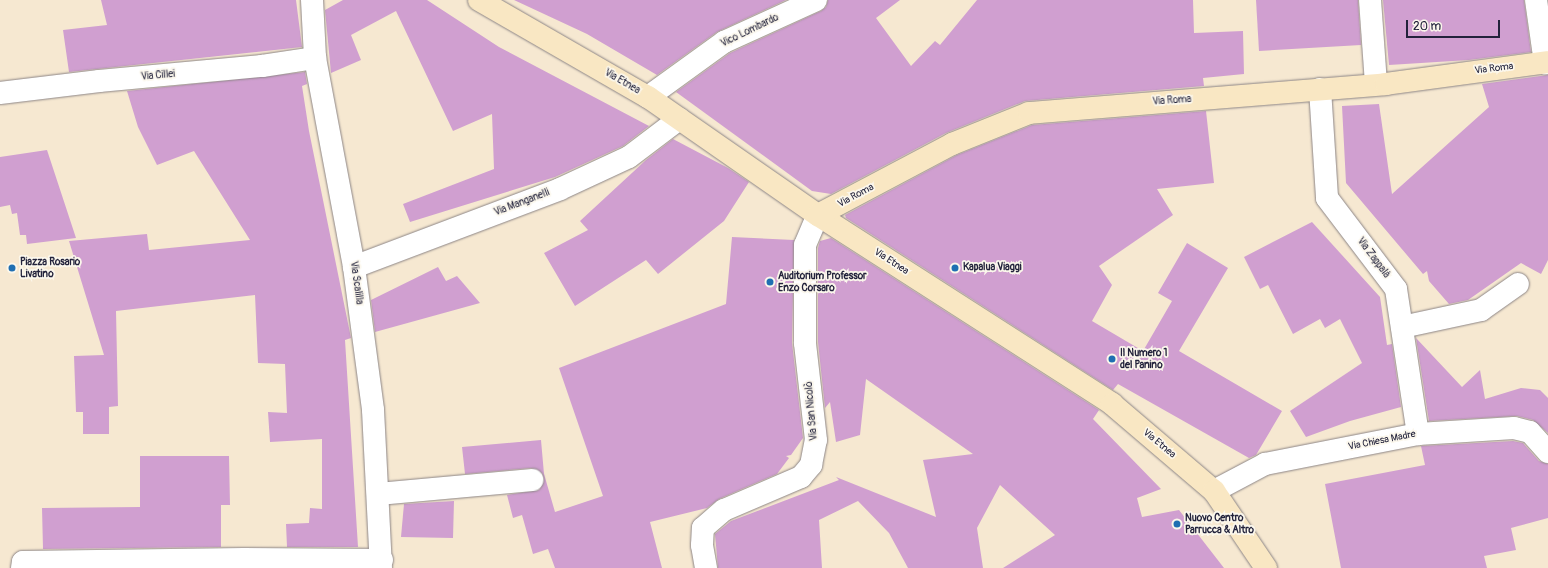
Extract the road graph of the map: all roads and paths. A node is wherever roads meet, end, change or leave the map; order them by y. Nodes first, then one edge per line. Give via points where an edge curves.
1 (312, 0) edge
2 (479, 0) edge
3 (816, 0) edge
4 (1370, 0) edge
5 (1536, 0) edge
6 (315, 58) junction
7 (1546, 63) edge
8 (1376, 84) junction
9 (1320, 89) junction
10 (0, 94) edge
11 (648, 97) junction
12 (680, 119) junction
13 (818, 216) junction
14 (354, 267) junction
15 (1518, 284) dead end
16 (1402, 327) junction
17 (1418, 434) junction
18 (1548, 452) edge
19 (532, 480) dead end
20 (1214, 491) junction
21 (378, 494) junction
22 (382, 564) edge
23 (22, 568) edge
24 (706, 568) edge
25 (1266, 568) edge

1 - 6 street, Via Scalilla
2 - 11 main road, Via Etnea
3 - 11 street, Vico Lombardo via 724,42
4 - 8 street
5 - 7 street
6 - 10 street, Via Cillei
6 - 14 street, Via Scalilla
7 - 8 main road, Via Roma
8 - 9 main road, Via Roma
9 - 13 main road, Via Roma via 1029,112 952,144
9 - 16 street, Via Zappalà via 1327,198 1396,289
11 - 12 main road, Via Etnea
12 - 13 main road, Via Etnea
12 - 14 street, Via Manganelli via 629,157 560,188
13 - 20 main road, Via Etnea via 1112,404
13 - 24 street, Via San Nicolò via 805,245 805,343 816,440 811,465 801,477 724,510 703,528 702,545
14 - 21 street, Via Scalilla via 373,410
15 - 16 street via 1481,310
16 - 17 street, Via Zappalà
17 - 18 street, Via Chiesa Madre via 1514,428 1530,432
17 - 20 street, Via Chiesa Madre via 1266,464
19 - 21 street
20 - 25 main road, Via Etnea
21 - 22 street, Via Scalilla
22 - 23 street via 244,558 22,562

